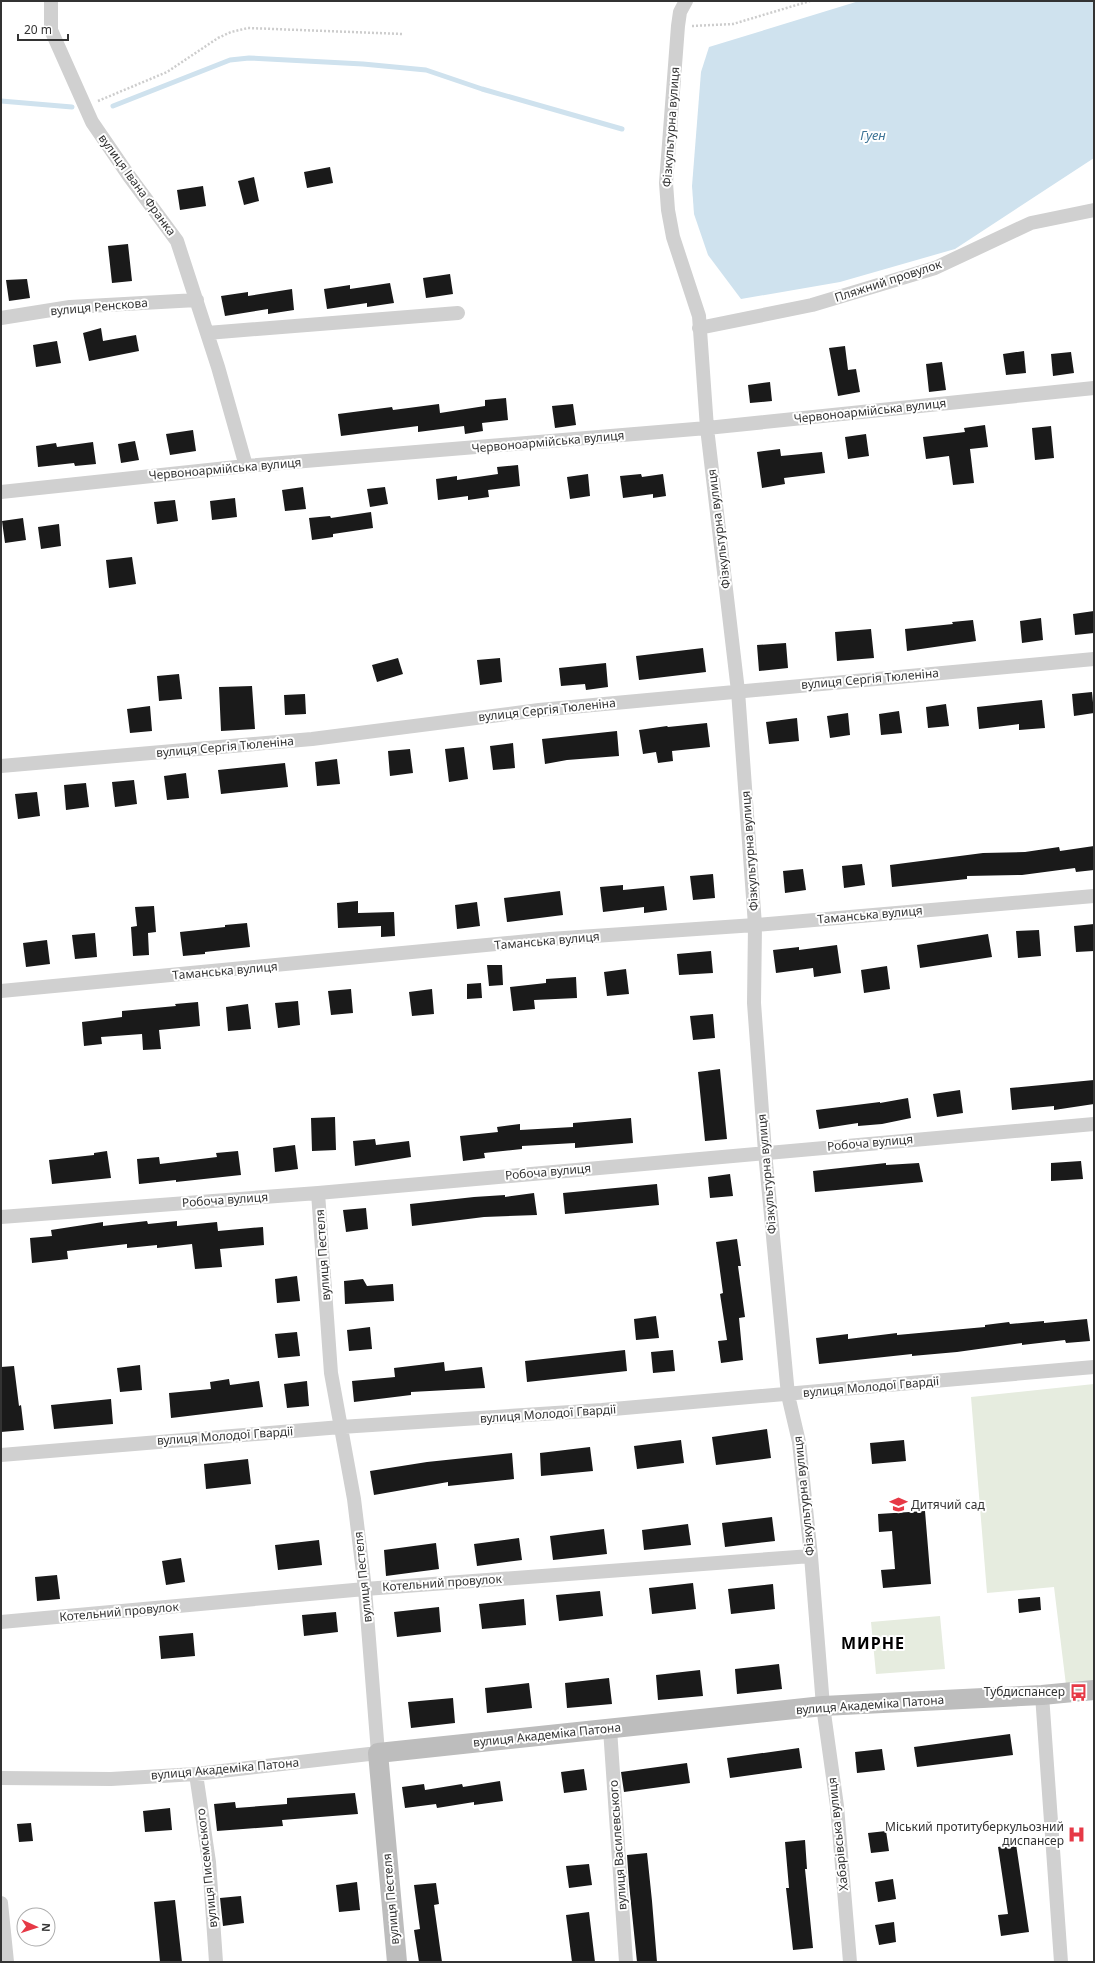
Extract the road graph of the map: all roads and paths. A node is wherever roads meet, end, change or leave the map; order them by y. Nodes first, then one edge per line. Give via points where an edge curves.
1 (51, 1) edge
2 (686, 1) edge
3 (810, 1) edge
4 (678, 26) junction
5 (403, 34) dead end
6 (86, 107) junction
7 (1094, 210) edge
8 (197, 300) junction
9 (458, 313) dead end
10 (1, 318) edge
11 (700, 328) junction
12 (207, 333) junction
13 (1094, 388) edge
14 (707, 428) junction
15 (246, 466) junction
16 (1, 492) edge
17 (1094, 659) edge
18 (738, 691) junction
19 (1, 766) edge
20 (1094, 896) edge
21 (755, 925) junction
22 (1, 991) edge
23 (1094, 1124) edge
24 (765, 1152) junction
25 (318, 1193) junction
26 (1, 1217) edge
27 (1094, 1367) edge
28 (788, 1395) junction
29 (341, 1427) junction
30 (1, 1455) edge
31 (811, 1556) junction
32 (365, 1589) junction
33 (1, 1622) edge
34 (1094, 1690) edge
35 (1042, 1695) junction
36 (822, 1706) junction
37 (610, 1729) junction
38 (378, 1753) junction
39 (196, 1774) junction
40 (1, 1778) edge
41 (1, 1903) edge
42 (7, 1962) edge
43 (216, 1962) edge
44 (397, 1962) edge
45 (626, 1962) edge
46 (850, 1962) edge
47 (1061, 1962) edge

1 - 6 street, вулиця Івана Франка via 50,30
2 - 4 street, Фізкультурна вулиця via 680,12
3 - 4 path via 733,24
4 - 11 street, Фізкультурна вулиця via 666,183 673,236 699,316
5 - 6 path via 248,28 218,38 167,72
6 - 8 street, вулиця Івана Франка via 92,122 128,176 177,241
7 - 11 street, Пляжний провулок via 1031,222 935,268 812,305
8 - 10 street, вулиця Ренскова via 70,308
8 - 12 street, вулиця Івана Франка
9 - 12 street
11 - 14 street, Фізкультурна вулиця
12 - 15 street, вулиця Івана Франка
13 - 14 street, Червоноармійська вулиця
14 - 15 street, Червоноармійська вулиця
14 - 18 street, Фізкультурна вулиця
15 - 16 street, Червоноармійська вулиця
17 - 18 street, вулиця Сергія Тюленіна
18 - 19 street, вулиця Сергія Тюленіна via 539,710 312,739
18 - 21 street, Фізкультурна вулиця
20 - 21 street, Таманська вулиця
21 - 22 street, Таманська вулиця via 550,940
21 - 24 street, Фізкультурна вулиця via 754,1003
23 - 24 street, Робоча вулиця
24 - 25 street, Робоча вулиця
24 - 28 street, Фізкультурна вулиця
25 - 26 street, Робоча вулиця
25 - 29 street, вулиця Пестеля via 331,1373
27 - 28 street, вулиця Молодої Гвардії
28 - 29 street, вулиця Молодої Гвардії via 594,1411
28 - 31 street, Фізкультурна вулиця via 799,1442
29 - 30 street, вулиця Молодої Гвардії
29 - 32 street, вулиця Пестеля via 354,1499
31 - 32 street, Котельний провулок
31 - 36 street, Фізкультурна вулиця
32 - 33 street, Котельний провулок
32 - 38 street, вулиця Пестеля
34 - 35 street, вулиця Академіка Патона
35 - 36 street, вулиця Академіка Патона
35 - 47 street
36 - 37 street, вулиця Академіка Патона
36 - 46 street, Хабарівська вулиця via 837,1806
37 - 38 street, вулиця Академіка Патона
37 - 45 street, вулиця Василевського
38 - 39 street, вулиця Академіка Патона
38 - 44 street, вулиця Пестеля
39 - 40 street, вулиця Академіка Патона via 111,1779
39 - 43 street, вулиця Писемського via 209,1862
41 - 42 street

